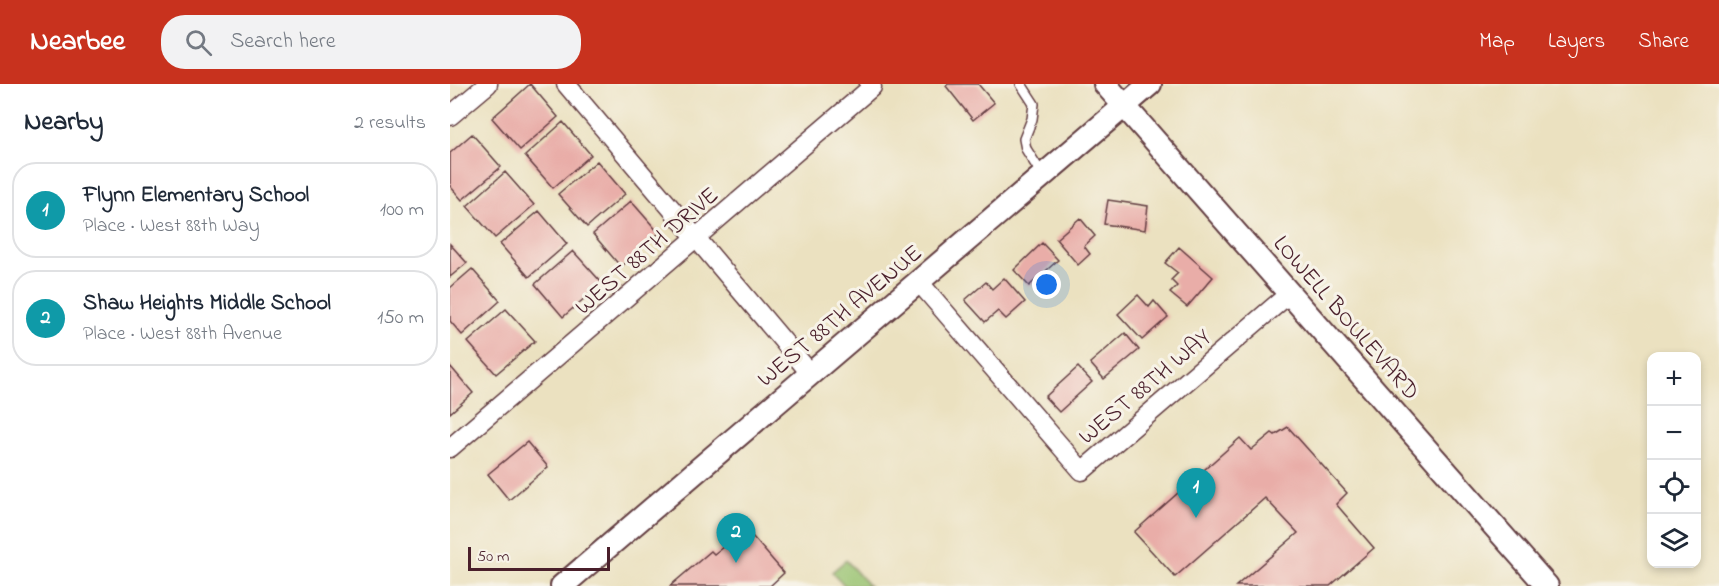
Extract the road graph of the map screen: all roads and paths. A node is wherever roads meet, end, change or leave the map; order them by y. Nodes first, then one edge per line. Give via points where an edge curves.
1 (488, 84) edge
2 (566, 84) edge
3 (1021, 84) edge
4 (1105, 84) edge
5 (1150, 84) edge
6 (871, 86) edge
7 (1125, 106) junction
8 (450, 116) edge
9 (1044, 176) junction
10 (696, 238) junction
11 (919, 282) junction
12 (1290, 293) junction
13 (811, 374) junction
14 (450, 448) edge
15 (562, 586) edge
16 (1547, 586) edge

1 - 8 street
2 - 10 street
3 - 9 lane via 1034,104 1024,139 1026,149
4 - 7 street, LOWELL BOULEVARD
5 - 7 street, WEST 88TH AVENUE
6 - 10 street, WEST 88TH DRIVE
7 - 9 street, WEST 88TH AVENUE
7 - 12 street, LOWELL BOULEVARD
9 - 11 street, WEST 88TH AVENUE
10 - 13 street
10 - 14 street, WEST 88TH DRIVE
11 - 12 street, WEST 88TH WAY via 1082,471
11 - 13 street, WEST 88TH AVENUE
12 - 16 street, LOWELL BOULEVARD
13 - 15 street, WEST 88TH AVENUE

